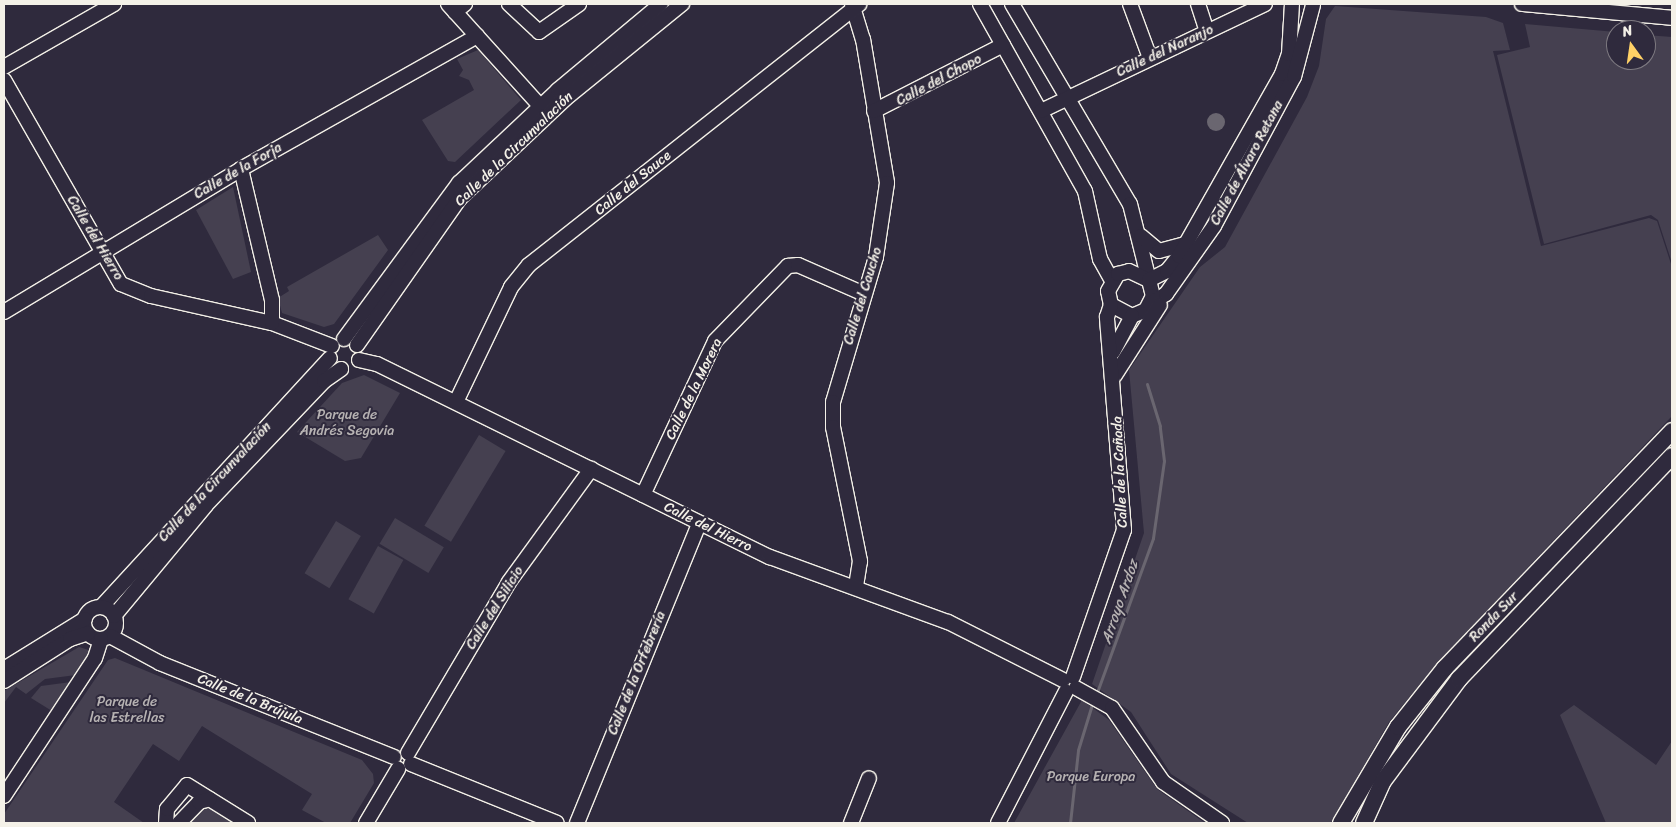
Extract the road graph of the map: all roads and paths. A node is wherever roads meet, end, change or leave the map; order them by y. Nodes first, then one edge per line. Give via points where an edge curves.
1 (114, 4) edge
2 (509, 4) edge
3 (579, 4) edge
4 (662, 4) edge
5 (682, 4) edge
6 (980, 4) edge
7 (1012, 4) edge
8 (1130, 4) edge
9 (1198, 4) edge
10 (1265, 4) edge
11 (1292, 4) edge
12 (1295, 4) edge
13 (1313, 4) edge
14 (1522, 4) edge
15 (855, 5) edge
16 (456, 6) edge
17 (1672, 18) edge
18 (1207, 31) junction
19 (477, 36) junction
20 (1003, 45) junction
21 (1150, 58) junction
22 (4, 67) edge
23 (4, 80) edge
24 (1064, 98) junction
25 (541, 107) junction
26 (874, 111) junction
27 (1041, 111) junction
28 (241, 169) junction
29 (1140, 234) junction
30 (1186, 244) junction
31 (101, 252) junction
32 (1100, 259) junction
33 (1149, 280) junction
34 (1112, 281) junction
35 (864, 294) junction
36 (1166, 294) junction
37 (1150, 304) junction
38 (1109, 311) junction
39 (4, 312) edge
40 (1132, 316) junction
41 (272, 323) junction
42 (357, 345) junction
43 (335, 348) junction
44 (1112, 357) junction
45 (359, 360) junction
46 (341, 369) junction
47 (1113, 378) junction
48 (456, 402) junction
49 (1672, 431) edge
50 (1672, 456) edge
51 (592, 469) junction
52 (644, 496) junction
53 (699, 524) junction
54 (856, 587) junction
55 (100, 607) junction
56 (114, 616) junction
57 (85, 619) junction
58 (88, 633) junction
59 (106, 637) junction
60 (4, 668) edge
61 (4, 681) edge
62 (1073, 686) junction
63 (403, 761) junction
64 (869, 778) dead end
65 (4, 796) edge
66 (210, 799) junction
67 (166, 823) edge
68 (178, 823) edge
69 (248, 823) edge
70 (366, 823) edge
71 (557, 823) edge
72 (577, 823) edge
73 (851, 823) edge
74 (998, 823) edge
75 (1222, 823) edge
76 (1341, 823) edge
77 (1364, 823) edge

1 - 22 street
2 - 3 street via 539,32
4 - 25 street, Calle de la Circunvalación
5 - 42 street, Calle de la Circunvalación via 553,109 460,198
6 - 20 street, Calle de la Cañada
7 - 24 street
8 - 21 street
9 - 18 street
10 - 18 street, Calle del Naranjo
11 - 30 street, Calle de Álvaro Retana via 1289,54 1282,74
12 - 13 street
13 - 36 street, Calle de Álvaro Retana via 1294,77 1214,226
14 - 17 street
15 - 26 street, Calle del Caucho
15 - 48 street, Calle del Sauce via 529,266 511,287
16 - 19 street
18 - 21 street, Calle del Naranjo
19 - 25 street
19 - 28 street, Calle de la Forja
20 - 26 street, Calle del Chopo
20 - 27 street, Calle de la Cañada
21 - 24 street, Calle del Naranjo
23 - 31 street, Calle del Hierro
24 - 27 street
24 - 29 street via 1116,178
25 - 43 street, Calle de la Circunvalación via 452,191
26 - 35 street, Calle del Caucho via 887,183 884,222
27 - 32 street, Calle de la Cañada via 1085,191
28 - 31 street, Calle de la Forja
28 - 41 street via 268,282
29 - 30 street via 1159,252
29 - 33 street
30 - 33 street, Calle de Álvaro Retana via 1167,271
31 - 39 street, Calle de la Forja
31 - 41 street, Calle del Hierro via 128,288
32 - 34 street, Calle de la Cañada
32 - 38 street, Calle de la Cañada
33 - 34 street via 1129,271
33 - 37 street
34 - 38 street via 1108,291
35 - 52 street, Calle de la Morera via 798,265 788,266 715,341
35 - 54 street, Calle del Caucho via 838,373 833,410 860,561
36 - 37 street, Calle de Álvaro Retana
36 - 47 street
37 - 40 street
38 - 40 street
38 - 44 street, Calle de la Cañada
40 - 44 street, Calle de la Cañada via 1118,334
41 - 43 street, Calle del Hierro
42 - 43 street, Calle del Hierro
42 - 45 street
43 - 46 street
43 - 55 street, Calle de la Circunvalación
44 - 47 street, Calle de la Cañada
45 - 46 street, Calle de la Circunvalación via 351,368
45 - 48 street, Calle del Hierro via 377,364
46 - 56 street, Calle de la Circunvalación via 324,381 206,505
47 - 62 street, Calle de la Cañada via 1124,530
48 - 51 street, Calle del Hierro
49 - 76 main road, Ronda Sur via 1445,668 1393,735
50 - 77 main road, Ronda Sur via 1459,679 1383,781
51 - 52 street, Calle del Hierro
51 - 63 street, Calle del Silicio via 509,582
52 - 53 street, Calle del Hierro
53 - 54 street, Calle del Hierro via 770,557
53 - 72 street, Calle de la Orfebrería
54 - 62 street, Calle del Hierro via 948,622
55 - 56 street
55 - 57 street
56 - 59 street via 116,625
57 - 58 street
57 - 60 street
58 - 59 street
58 - 61 street via 70,639
59 - 63 street, Calle de la Brújula via 160,663
59 - 65 street via 96,658
62 - 74 street, Calle de la Cañada
62 - 75 street, Calle del Hierro via 1099,699 1120,718 1163,782
63 - 70 street, Calle del Silicio
63 - 71 street, Calle de la Brújula
64 - 73 street
66 - 67 street via 192,786 184,786 164,815
66 - 68 street via 199,802
66 - 69 street

